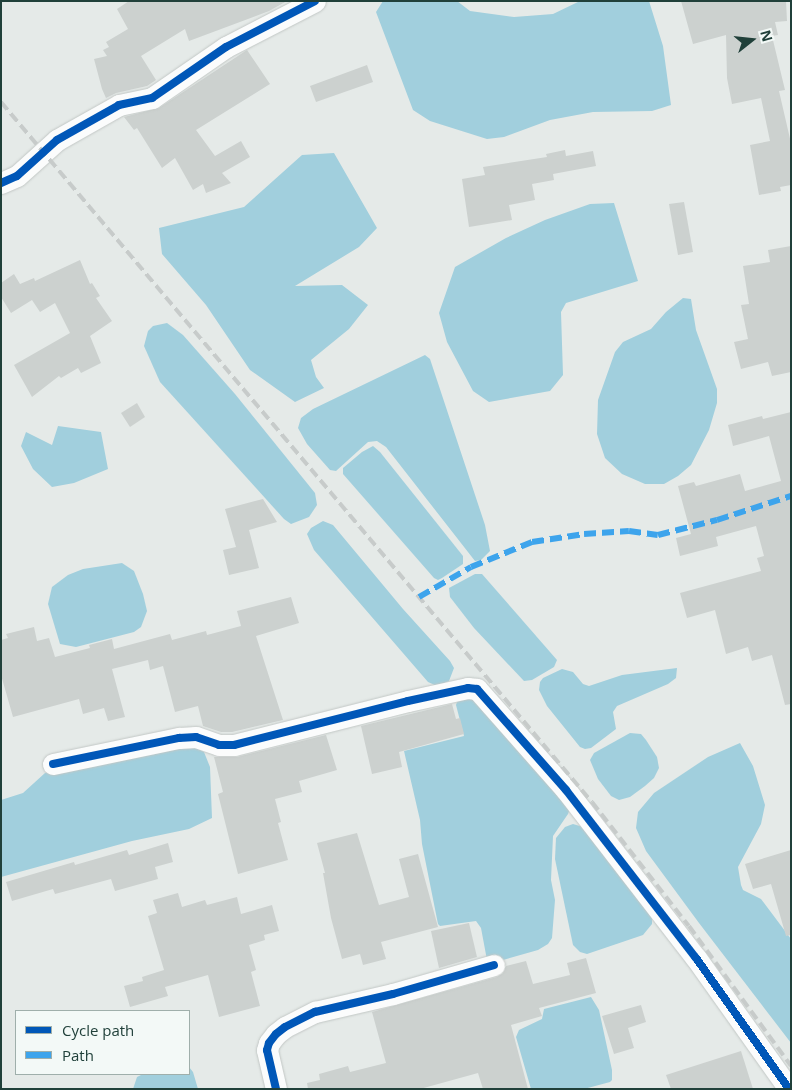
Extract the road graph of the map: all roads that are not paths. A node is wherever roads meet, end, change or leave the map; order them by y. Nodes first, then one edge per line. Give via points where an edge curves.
1 (315, 1) edge
2 (1, 183) edge
3 (53, 764) dead end
4 (494, 965) dead end
5 (276, 1089) edge
6 (789, 1089) edge

1 - 2 street via 226,47 152,98 120,104 57,140 17,176
3 - 6 street via 178,738 196,737 219,745 234,745 408,701 468,688 477,689 566,790 696,958
4 - 5 street via 315,1012 285,1027 276,1034 267,1050

